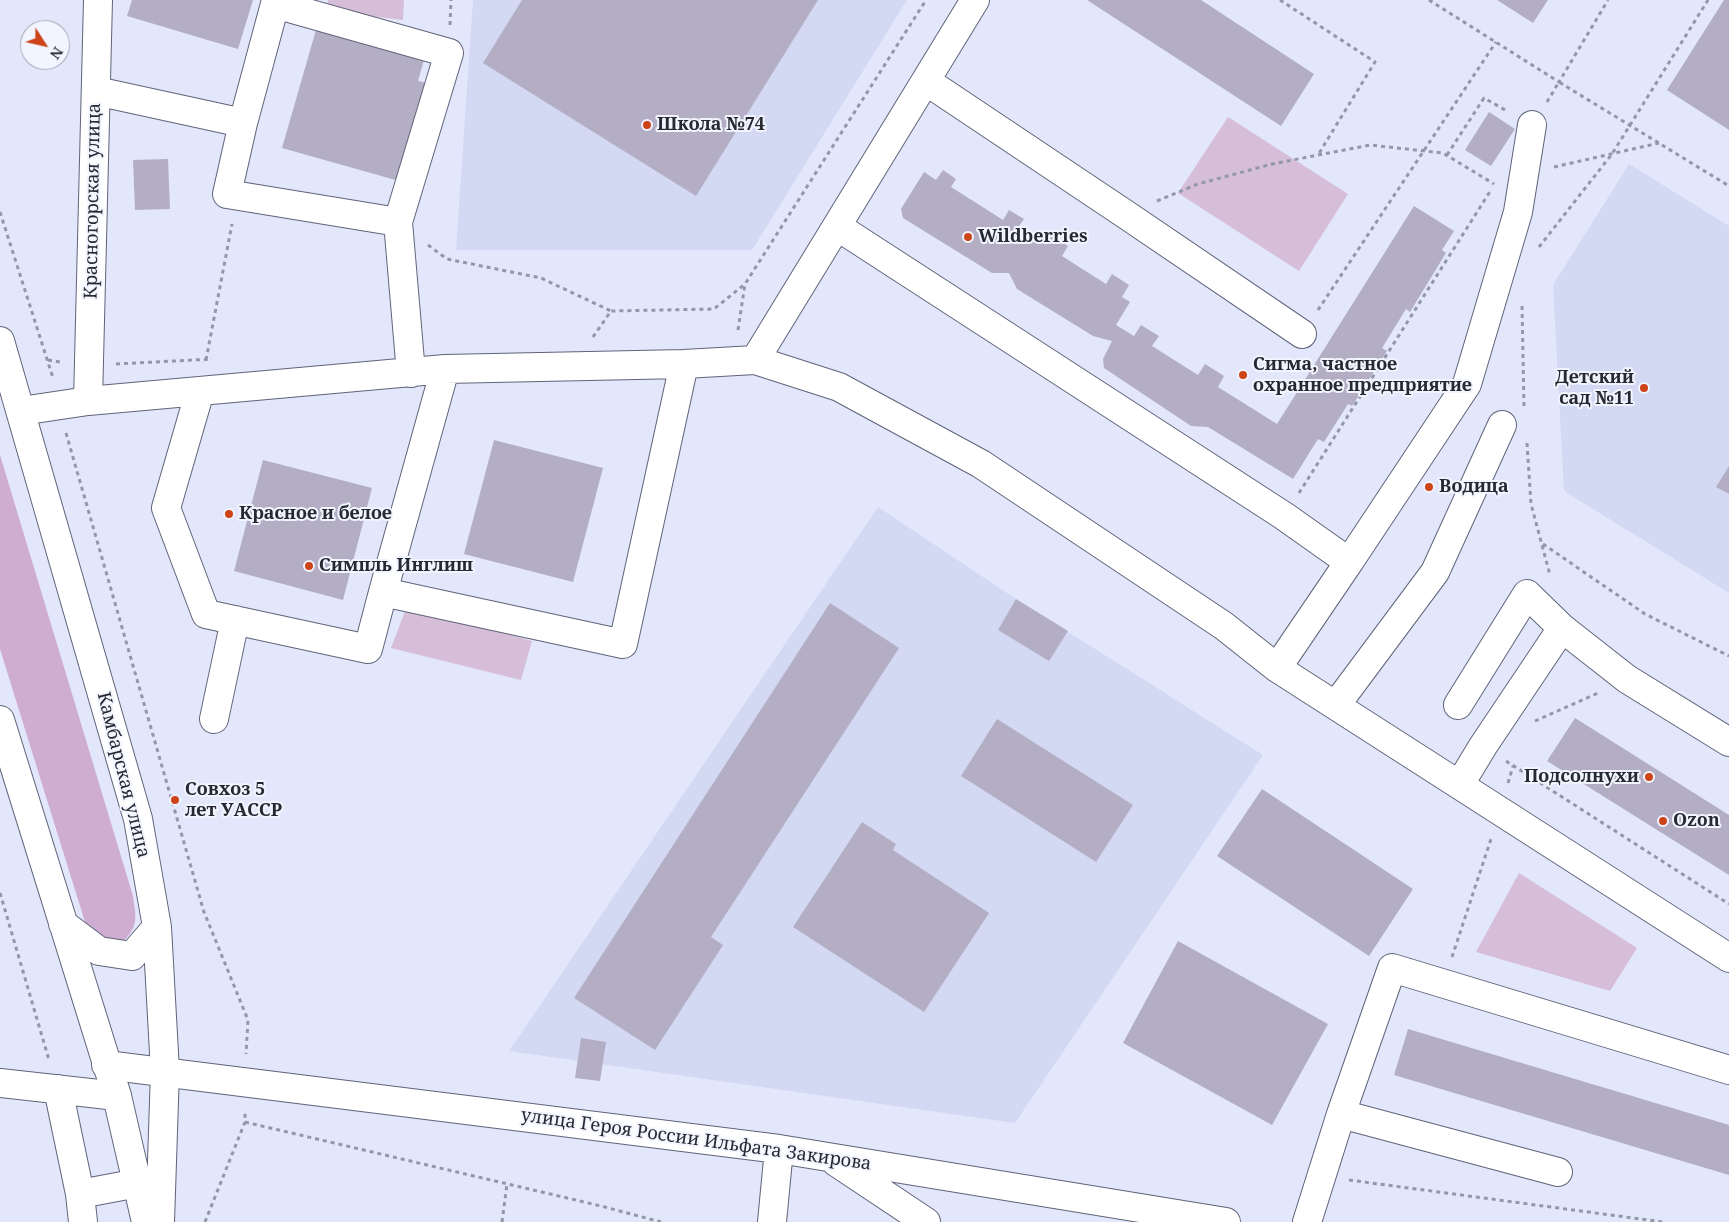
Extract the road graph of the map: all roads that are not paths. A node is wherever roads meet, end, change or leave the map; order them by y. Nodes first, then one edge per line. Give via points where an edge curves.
1 (98, 0) edge
2 (975, 0) edge
3 (276, 2) edge
4 (926, 81) junction
5 (96, 91) junction
6 (243, 124) junction
7 (1532, 126) road end
8 (398, 222) junction
9 (838, 227) junction
10 (1302, 334) road end
11 (0, 341) edge
12 (744, 361) junction
13 (684, 364) junction
14 (445, 369) junction
15 (411, 373) junction
16 (200, 391) junction
17 (88, 401) junction
18 (22, 411) junction
19 (1502, 425) dead end
20 (1349, 562) junction
21 (383, 592) junction
22 (235, 620) junction
23 (1562, 628) junction
24 (1277, 668) junction
25 (1336, 705) junction
26 (1458, 706) dead end
27 (214, 719) dead end
28 (0, 720) edge
29 (1729, 742) edge
30 (1460, 784) junction
31 (63, 924) junction
32 (157, 927) junction
33 (1729, 958) edge
34 (106, 1065) junction
35 (1729, 1070) edge
36 (165, 1071) junction
37 (0, 1083) edge
38 (58, 1089) junction
39 (116, 1096) junction
40 (1341, 1114) junction
41 (779, 1150) junction
42 (829, 1157) junction
43 (1558, 1172) dead end
44 (138, 1184) junction
45 (80, 1194) junction
46 (84, 1222) edge
47 (146, 1222) edge
48 (160, 1222) edge
49 (772, 1222) edge
50 (926, 1222) edge
51 (1226, 1222) edge
52 (1307, 1222) edge

1 - 5 street, Красногорская улица
2 - 4 street
3 - 6 street
3 - 8 street via 449,54
4 - 9 street
4 - 10 street
5 - 6 street
5 - 17 street, Красногорская улица
6 - 8 street via 227,194
7 - 20 street via 1518,212 1467,384
8 - 15 street
9 - 12 street
9 - 20 street via 1284,516
11 - 18 street, Камбарская улица
12 - 13 street
12 - 24 street via 839,387 980,464 1224,626
13 - 14 street
13 - 21 street via 623,644
14 - 15 street
14 - 21 street
15 - 16 street
16 - 17 street
16 - 22 street via 166,508 206,614
17 - 18 street
18 - 32 street, Камбарская улица via 138,819
19 - 25 street via 1435,572
20 - 24 street
21 - 22 street via 368,648
22 - 27 street
23 - 26 street via 1527,594
23 - 29 street via 1627,679
23 - 30 street
24 - 25 street
25 - 30 street
28 - 31 street
30 - 33 street
31 - 32 street via 99,951 132,956
31 - 34 street
32 - 36 street, Камбарская улица
34 - 36 street, улица Героя России Ильфата Закирова
34 - 39 street
35 - 40 street via 1392,968
36 - 41 street, улица Героя России Ильфата Закирова
36 - 48 street, Камбарская улица
37 - 38 street
38 - 39 street
38 - 45 street
39 - 44 street
40 - 43 street
40 - 52 street
41 - 42 street, улица Героя России Ильфата Закирова
41 - 49 street
42 - 50 street
42 - 51 street, улица Героя России Ильфата Закирова
44 - 45 street
44 - 47 street
45 - 46 street

